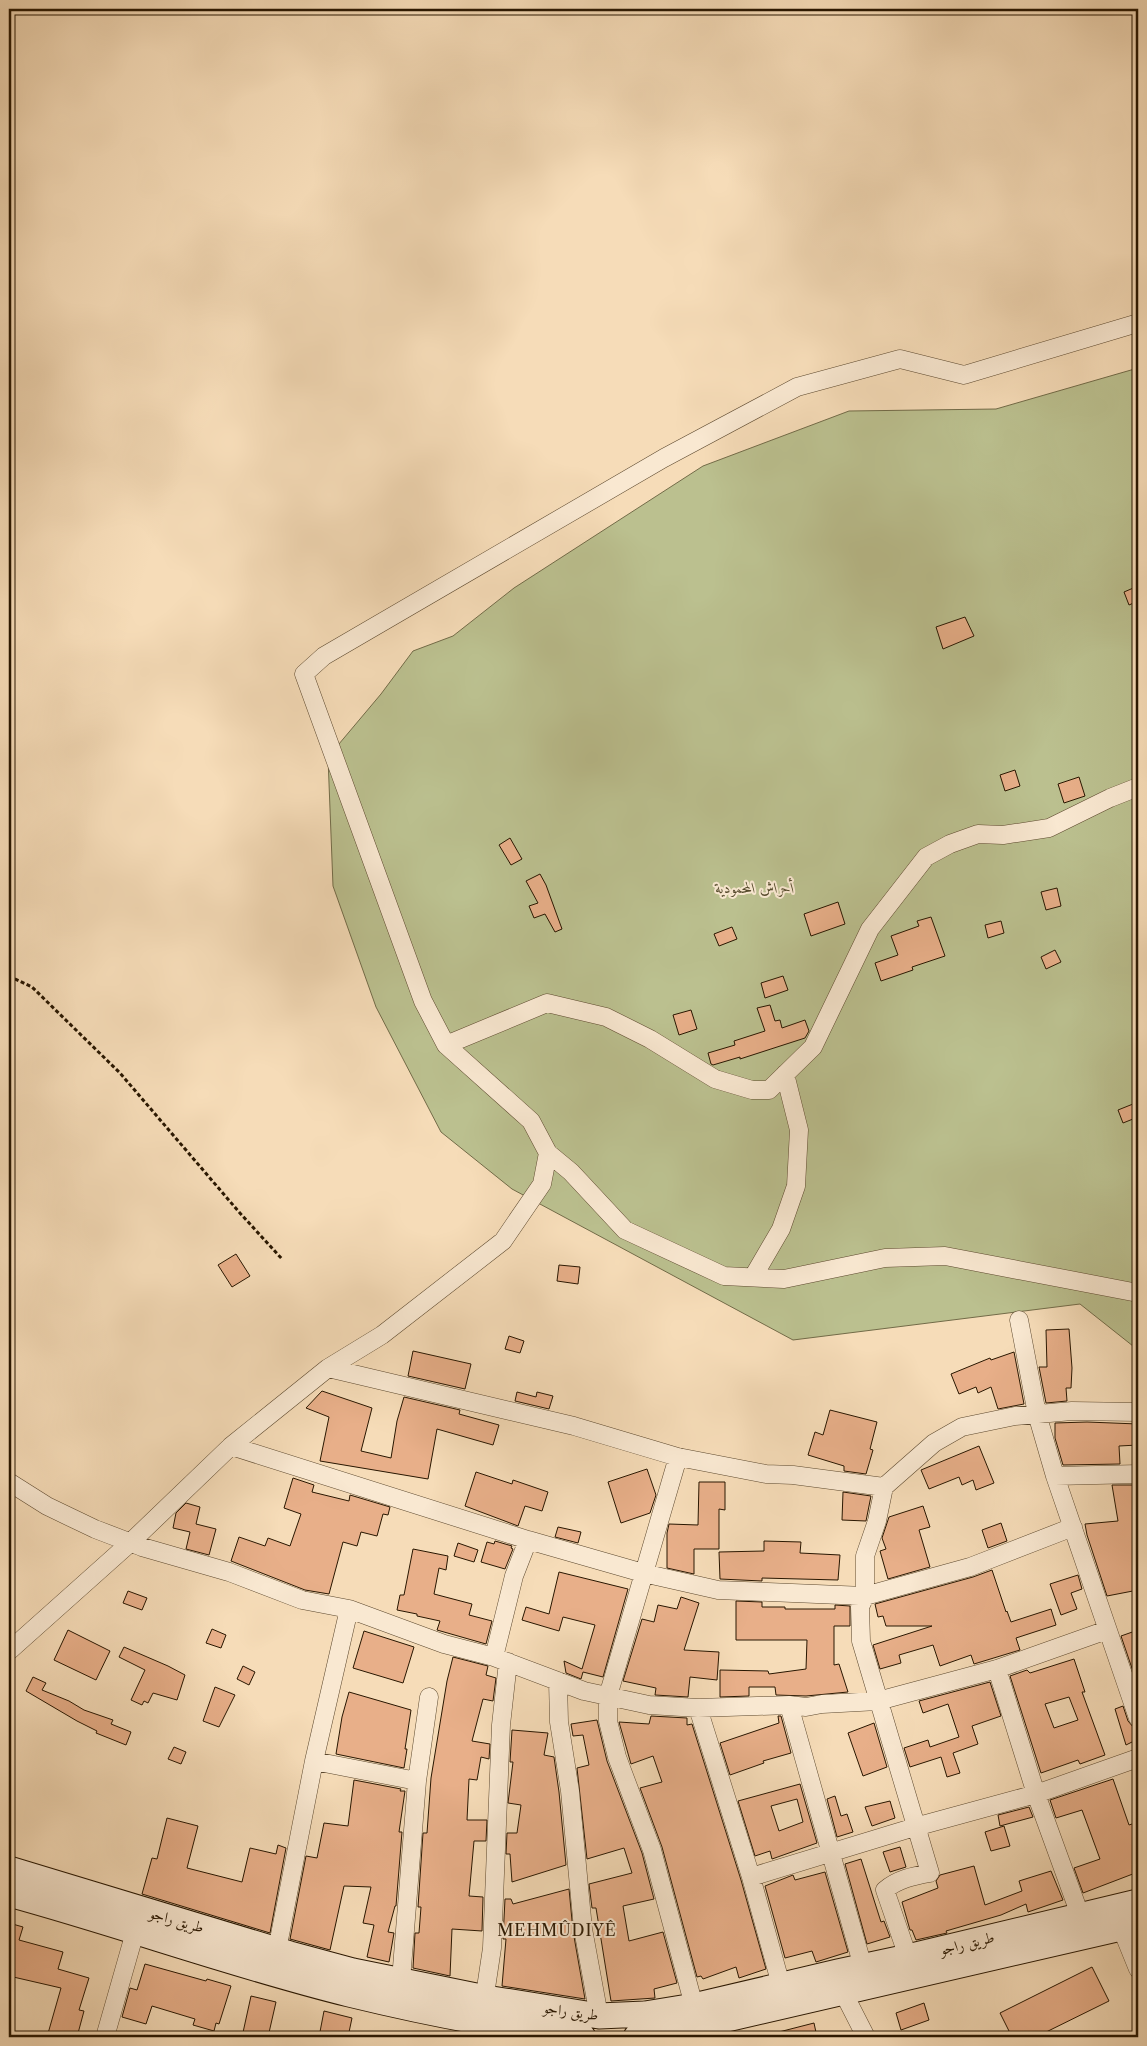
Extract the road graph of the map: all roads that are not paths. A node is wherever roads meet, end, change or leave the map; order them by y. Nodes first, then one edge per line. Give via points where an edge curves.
1 (1138, 323) edge
2 (1138, 787) edge
3 (446, 1045) junction
4 (785, 1074) junction
5 (548, 1153) junction
6 (753, 1277) junction
7 (1138, 1293) edge
8 (1020, 1320) dead end
9 (328, 1368) junction
10 (1138, 1412) edge
11 (1037, 1414) junction
12 (231, 1446) junction
13 (678, 1457) junction
14 (1138, 1474) edge
15 (1055, 1476) junction
16 (9, 1482) edge
17 (884, 1487) junction
18 (1072, 1527) junction
19 (528, 1540) junction
20 (131, 1542) junction
21 (643, 1573) junction
22 (865, 1596) junction
23 (349, 1609) junction
24 (1106, 1630) junction
25 (9, 1650) edge
26 (501, 1660) junction
27 (997, 1670) junction
28 (558, 1681) junction
29 (608, 1696) junction
30 (429, 1697) dead end
31 (878, 1701) junction
32 (789, 1705) junction
33 (698, 1708) junction
34 (1138, 1718) edge
35 (1138, 1758) edge
36 (314, 1761) junction
37 (417, 1781) junction
38 (1036, 1794) junction
39 (915, 1827) junction
40 (831, 1853) junction
41 (9, 1869) edge
42 (751, 1877) junction
43 (9, 1894) edge
44 (134, 1908) junction
45 (1080, 1915) junction
46 (1129, 1915) edge
47 (135, 1932) junction
48 (277, 1950) junction
49 (908, 1958) junction
50 (863, 1966) junction
51 (1138, 1969) edge
52 (401, 1980) junction
53 (840, 1982) junction
54 (781, 1985) junction
55 (486, 1998) junction
56 (694, 2006) junction
57 (599, 2016) junction
58 (479, 2023) junction
59 (105, 2037) edge
60 (583, 2037) edge
61 (636, 2037) edge
62 (866, 2037) edge

1 - 3 street via 964,375 900,359 797,387 664,458 332,652 304,674 423,1001
2 - 4 street via 1049,828 1003,835 978,834 926,857 870,929 813,1047
3 - 4 street via 547,1003 606,1017 650,1039 715,1079 743,1088 769,1090
3 - 5 street via 531,1121
4 - 6 street via 799,1130 796,1186 781,1229
5 - 6 street via 571,1172 625,1230 724,1276
5 - 9 street via 542,1184 503,1241 382,1335
6 - 7 street via 784,1278 885,1258 945,1256
8 - 11 street
9 - 12 street
9 - 13 street via 574,1426
10 - 11 street
11 - 15 street
11 - 17 street via 962,1427 934,1442
12 - 19 street
12 - 20 street
13 - 17 street via 766,1474
13 - 21 street
14 - 15 street
15 - 18 street
16 - 20 street via 47,1506
17 - 22 street via 865,1556
18 - 22 street via 970,1567
18 - 24 street
19 - 21 street
19 - 26 street via 514,1576
20 - 23 street via 229,1572 302,1600
20 - 25 street
21 - 22 street via 718,1590
21 - 29 street
22 - 31 street via 860,1607 861,1641
23 - 26 street via 444,1644
23 - 36 street
24 - 27 street
24 - 34 street
26 - 28 street
26 - 55 street via 492,1939
27 - 31 street
27 - 38 street
28 - 29 street
28 - 57 street via 559,1722 572,1801 583,1929
29 - 33 street via 649,1705
29 - 56 street via 608,1721 617,1756 652,1850
30 - 37 street
31 - 32 street via 806,1707
31 - 39 street
32 - 33 street
32 - 40 street
33 - 42 street
35 - 38 street
36 - 37 street
36 - 48 street
37 - 52 street
38 - 39 street
38 - 45 street
39 - 40 street
39 - 49 street via 930,1873 893,1883 885,1890
40 - 42 street
40 - 50 street
41 - 44 main road, طريق راجو
42 - 54 street
43 - 47 main road, طريق راجو
44 - 47 street
44 - 48 main road, طريق راجو
45 - 46 main road, طريق راجو
45 - 49 main road, طريق راجو
46 - 51 street
46 - 53 main road, طريق راجو
47 - 58 main road, طريق راجو via 349,1994
47 - 59 street
48 - 52 main road, طريق راجو
49 - 50 main road, طريق راجو
50 - 53 main road, طريق راجو
52 - 55 main road, طريق راجو
53 - 54 main road, طريق راجو
53 - 61 main road, طريق راجو via 677,2030
53 - 62 street
54 - 56 main road, طريق راجو
55 - 57 main road, طريق راجو
55 - 58 street
56 - 57 main road, طريق راجو via 645,2014
58 - 60 main road, طريق راجو

